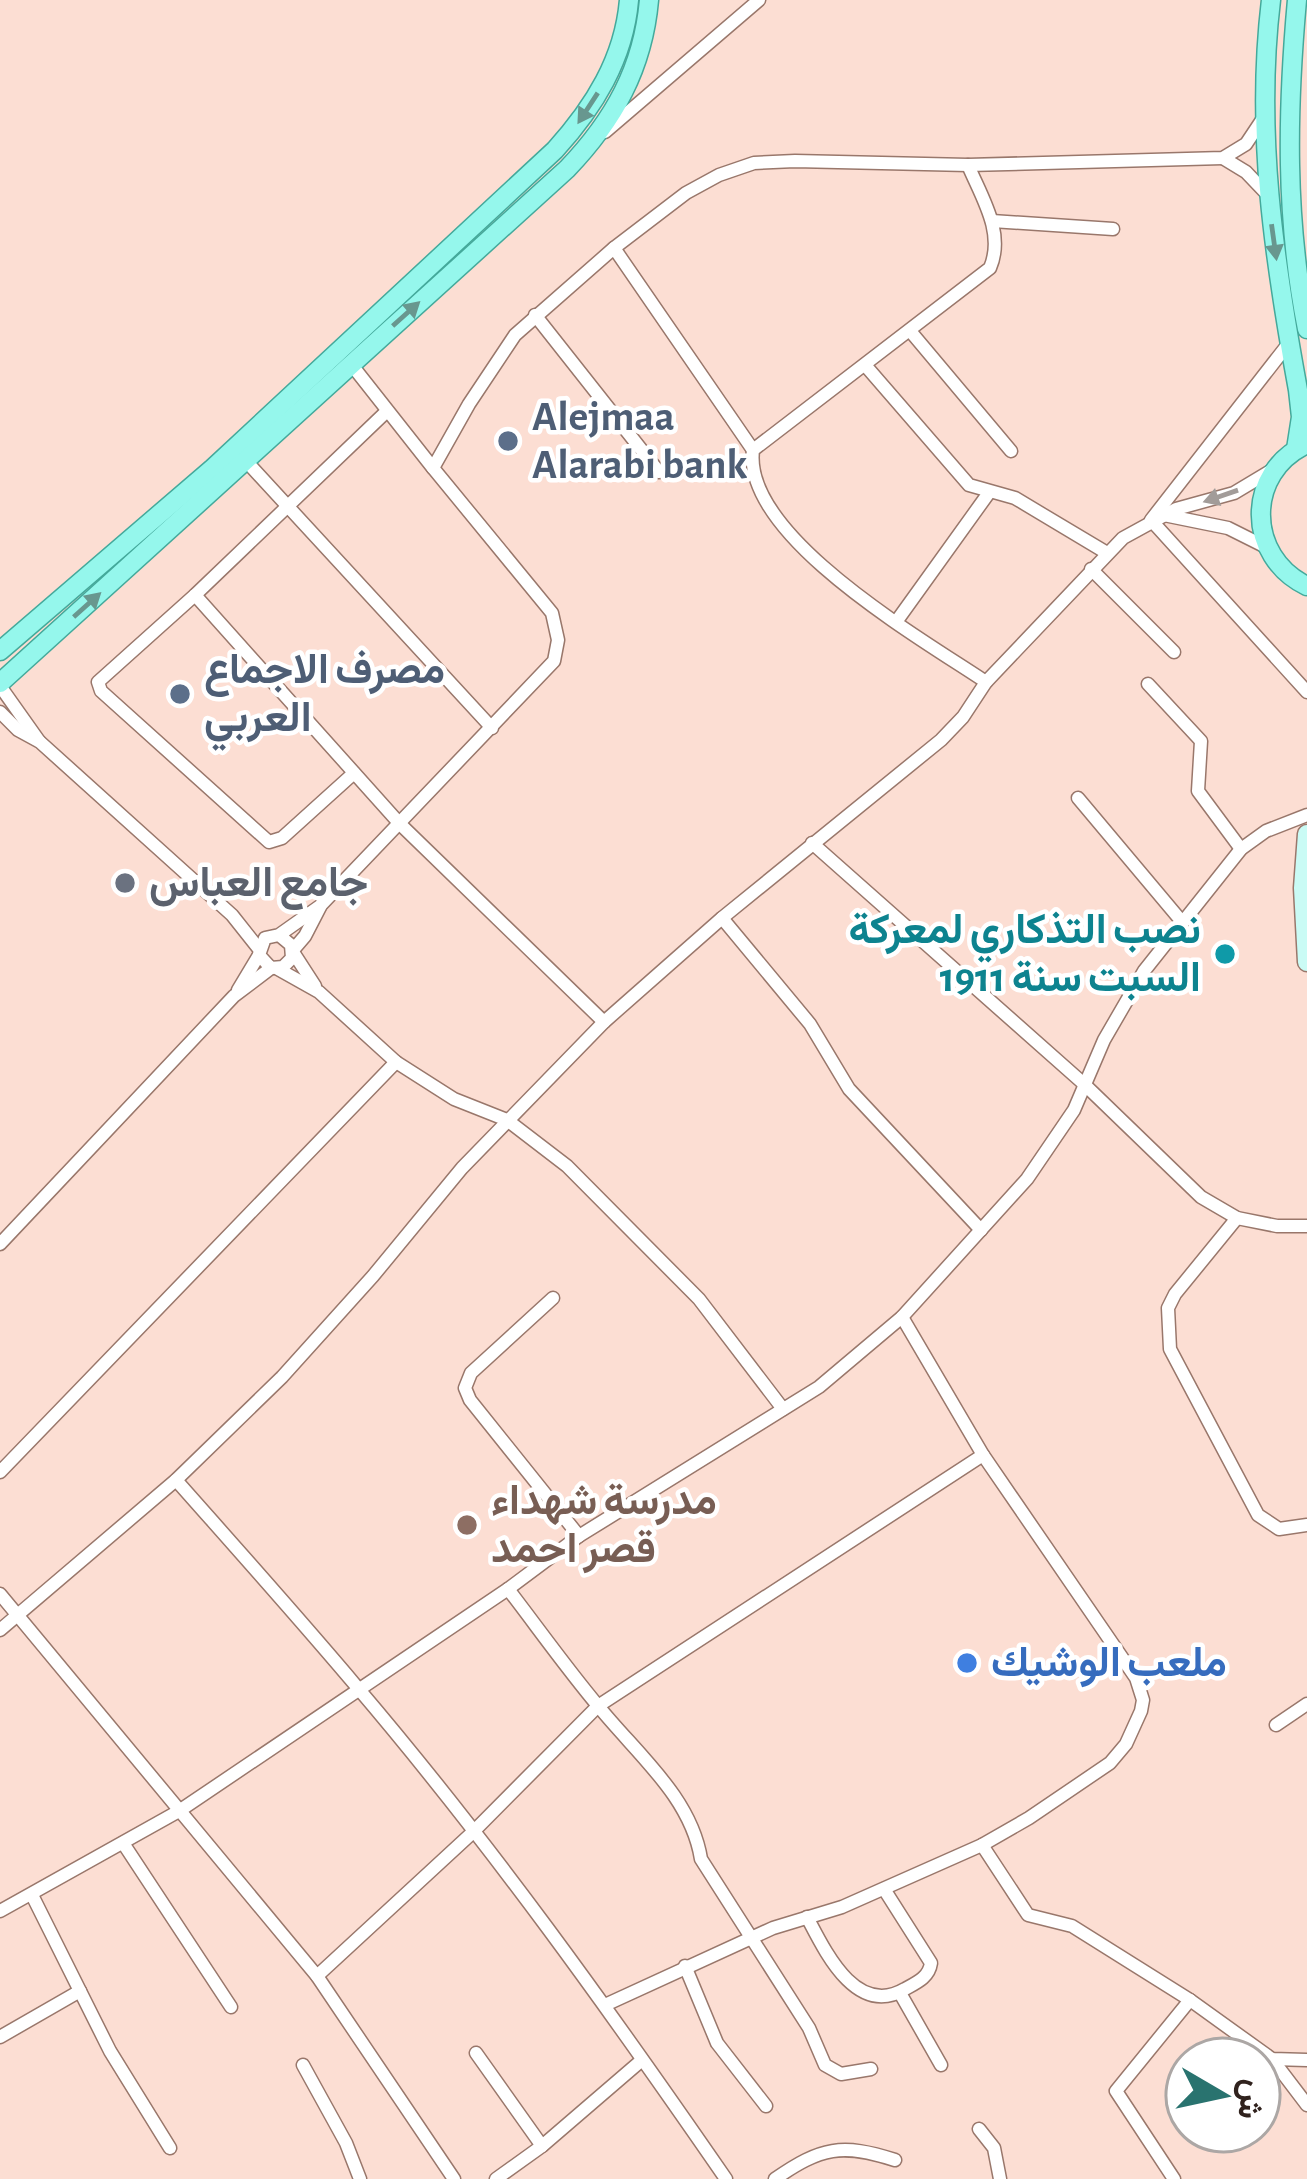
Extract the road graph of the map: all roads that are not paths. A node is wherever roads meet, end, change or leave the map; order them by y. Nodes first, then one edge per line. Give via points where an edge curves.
1 (651, 0) edge
2 (759, 0) edge
3 (1270, 0) edge
4 (1297, 0) edge
5 (628, 5) edge
6 (1262, 120) junction
7 (599, 136) junction
8 (1223, 158) junction
9 (968, 166) junction
10 (1267, 194) junction
11 (992, 221) junction
12 (1113, 229) dead end
13 (614, 248) junction
14 (1303, 285) edge
15 (536, 315) junction
16 (1307, 329) edge
17 (911, 332) junction
18 (1289, 343) junction
19 (351, 364) junction
20 (865, 364) junction
21 (386, 412) junction
22 (1301, 447) edge
23 (753, 450) junction
24 (1011, 451) dead end
25 (246, 460) junction
26 (433, 468) junction
27 (1275, 468) junction
28 (659, 472) dead end
29 (988, 494) junction
30 (289, 507) junction
31 (1157, 518) junction
32 (1266, 547) junction
33 (1107, 553) junction
34 (1091, 569) junction
35 (1305, 587) edge
36 (195, 595) junction
37 (896, 622) junction
38 (0, 651) edge
39 (1174, 652) dead end
40 (986, 682) junction
41 (1148, 684) dead end
42 (0, 685) edge
43 (1307, 692) edge
44 (0, 712) edge
45 (492, 728) junction
46 (40, 742) junction
47 (354, 773) junction
48 (1078, 798) dead end
49 (1307, 815) edge
50 (400, 824) junction
51 (1307, 834) edge
52 (812, 843) junction
53 (1240, 849) junction
54 (1305, 861) edge
55 (320, 906) junction
56 (232, 915) junction
57 (722, 918) junction
58 (1183, 923) junction
59 (275, 935) junction
60 (293, 951) junction
61 (259, 952) junction
62 (1307, 962) edge
63 (274, 969) junction
64 (319, 992) junction
65 (234, 996) junction
66 (604, 1022) junction
67 (396, 1062) junction
68 (1084, 1084) junction
69 (507, 1120) junction
70 (1237, 1218) junction
71 (1307, 1226) edge
72 (981, 1230) junction
73 (0, 1244) edge
74 (553, 1298) dead end
75 (902, 1317) junction
76 (783, 1409) junction
77 (983, 1455) junction
78 (0, 1472) edge
79 (176, 1480) junction
80 (1307, 1525) edge
81 (579, 1536) junction
82 (508, 1589) junction
83 (0, 1594) edge
84 (19, 1616) junction
85 (0, 1630) edge
86 (360, 1690) junction
87 (1307, 1705) edge
88 (598, 1706) junction
89 (1276, 1725) dead end
90 (179, 1811) junction
91 (472, 1833) junction
92 (123, 1843) junction
93 (982, 1845) junction
94 (884, 1888) junction
95 (32, 1895) junction
96 (0, 1911) edge
97 (807, 1917) junction
98 (750, 1938) junction
99 (685, 1966) junction
100 (317, 1976) junction
101 (80, 1990) junction
102 (900, 1993) junction
103 (1190, 2000) junction
104 (604, 2006) junction
105 (231, 2007) dead end
106 (1239, 2035) edge
107 (0, 2037) edge
108 (476, 2053) dead end
109 (642, 2060) junction
110 (303, 2065) dead end
111 (940, 2065) dead end
112 (871, 2069) dead end
113 (1283, 2073) edge
114 (1307, 2104) edge
115 (766, 2106) dead end
116 (979, 2129) dead end
117 (542, 2146) junction
118 (170, 2148) dead end
119 (896, 2160) dead end
120 (360, 2179) edge
121 (454, 2179) edge
122 (496, 2179) edge
123 (726, 2179) edge
124 (775, 2179) edge
125 (1000, 2179) edge
126 (1174, 2179) edge

1 - 7 main road via 622,99
2 - 7 street
3 - 6 main road
4 - 14 main road via 1288,172
5 -> 38 main road via 606,81 555,150 213,468
6 - 8 street via 1246,144
6 - 10 main road
19 -> 7 main road
8 - 9 street
8 - 10 street
9 - 11 street
9 - 13 street via 754,164 686,193
10 -> 18 main road
11 - 12 street
11 - 17 street via 990,268
13 - 15 street
13 - 23 street
14 - 16 main road
15 - 26 street via 493,365
15 - 28 street
17 - 20 street
17 - 24 street
18 - 22 main road
18 - 31 street
19 - 21 street
19 - 25 main road
20 - 23 street
20 - 29 street via 969,485
21 - 26 street
21 - 30 street
22 - 27 main road
23 - 37 street via 756,484 792,538
25 - 30 street
42 -> 25 main road
26 - 45 street via 556,621 554,661
27 -> 31 street via 1234,493
27 - 32 main road via 1259,506
29 - 33 street via 1015,498
29 - 37 street
30 - 36 street
30 - 45 street
31 - 32 street via 1228,528
31 - 33 street
31 - 43 street
32 - 35 main road
33 - 34 street
34 - 39 street
34 - 40 street
36 - 47 street
36 - 47 street via 100,676 101,692 269,842
37 - 40 street
40 - 52 street via 941,740
41 - 53 street via 1201,741 1198,791
42 - 46 street
44 - 46 street
45 - 50 street
46 - 56 street
47 - 50 street
48 - 58 street
49 - 53 street
50 - 55 street
50 - 66 street
51 - 54 main road
52 - 57 street
52 - 68 street
53 - 58 street
54 - 62 main road
55 - 59 street
55 - 60 street
56 - 59 street
56 - 61 street
57 - 66 street
57 - 72 street via 810,1024 859,1102
58 - 68 street via 1144,971
59 - 60 street
59 - 61 street
60 - 63 street
60 - 64 street
61 - 63 street
61 - 65 street
63 - 64 street
63 - 65 street
64 - 67 street
65 - 73 street
66 - 69 street
67 - 69 street
67 - 78 street
68 - 70 street via 1201,1197
68 - 72 street via 1027,1179
69 - 76 street via 567,1166 699,1299
69 - 79 street via 282,1377
70 - 71 street
70 - 80 street via 1175,1294 1170,1348 1258,1515 1279,1529
72 - 75 street
74 - 81 street via 471,1373 465,1388
75 - 76 street
75 - 77 street
76 - 81 street
77 - 88 street
77 - 93 street via 1136,1678 1143,1700 1133,1734 1110,1762
79 - 84 street
79 - 86 street
81 - 82 street
82 - 86 street
82 - 88 street
83 - 84 street
84 - 85 street
84 - 90 street
86 - 90 street
86 - 91 street
87 - 89 street
88 - 91 street
88 - 98 street via 678,1799 701,1858
90 - 92 street
90 - 100 street
91 - 100 street
91 - 104 street
92 - 95 street
92 - 105 street
93 - 94 street
93 - 103 street via 1028,1915 1072,1926
94 - 97 street
94 - 102 street via 932,1963 928,1975
95 - 96 street
95 - 101 street
97 - 98 street
97 - 102 street via 858,1990
98 - 99 street
98 - 112 street via 825,2065 841,2074
99 - 104 street
99 - 115 street via 717,2043
100 - 121 street
101 - 107 street
101 - 118 street
102 - 111 street
103 - 106 street
103 - 126 street via 1116,2091
104 - 109 street
108 - 117 street
109 - 117 street
109 - 123 street
110 - 120 street
113 - 114 street
116 - 125 street via 994,2148
117 - 122 street
119 - 124 street via 826,2150

